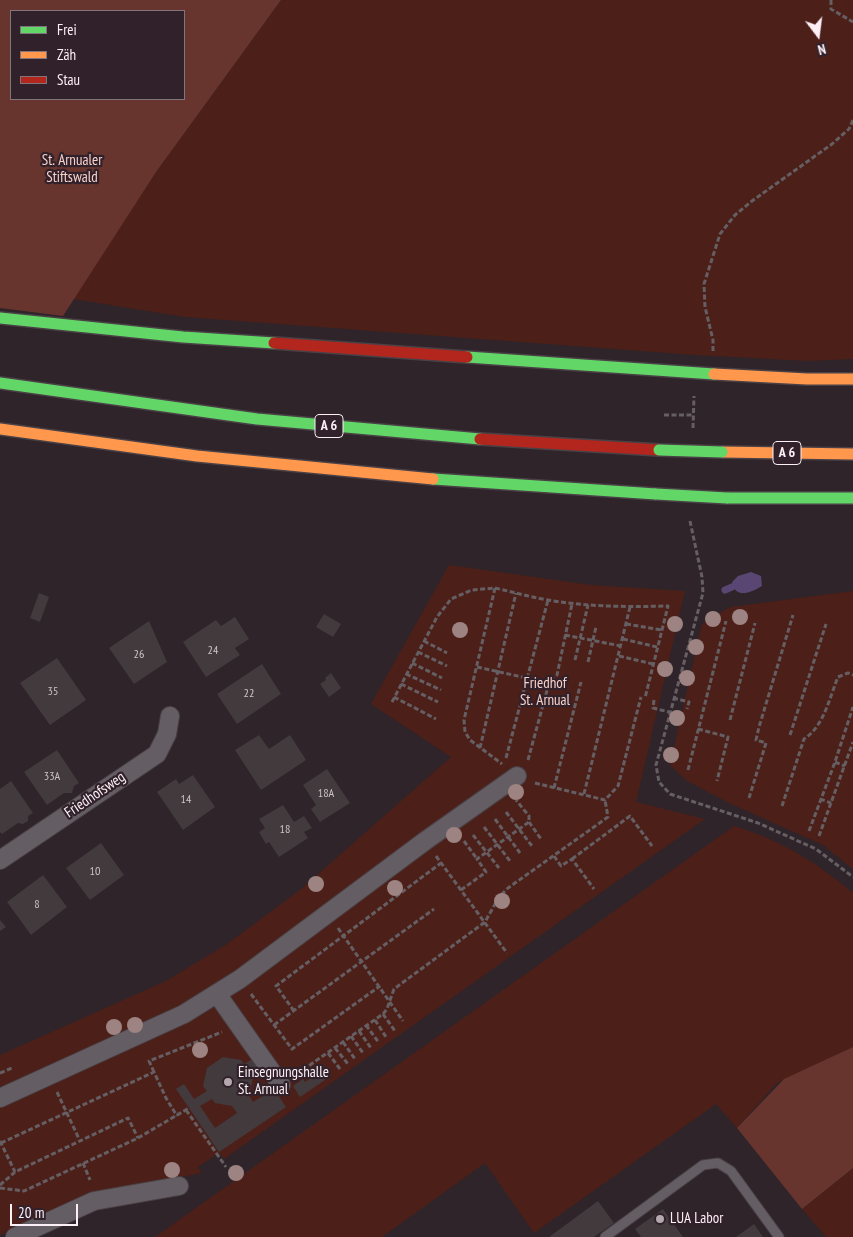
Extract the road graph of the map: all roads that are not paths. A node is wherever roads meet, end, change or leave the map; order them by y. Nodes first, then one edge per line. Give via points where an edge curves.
1 (0, 318) edge
2 (853, 379) edge
3 (0, 384) edge
4 (0, 429) edge
5 (853, 454) edge
6 (853, 498) edge
7 (170, 716) dead end
8 (515, 780) road end
9 (0, 860) edge
10 (217, 994) junction
11 (281, 1085) road end
12 (0, 1098) edge
13 (179, 1186) dead end
14 (15, 1237) edge
15 (605, 1237) edge
16 (779, 1237) edge

1 - 2 main road via 183,337 714,374
3 - 5 main road, A 6, bridge via 257,419 500,441 659,450
4 - 6 main road, bridge via 183,455 490,484 727,498
7 - 9 street, Friedhofsweg via 167,734 157,754
8 - 10 street via 425,841
10 - 11 street
10 - 12 street via 184,1014
13 - 14 street via 94,1201
15 - 16 lane via 703,1166 718,1163 731,1170

